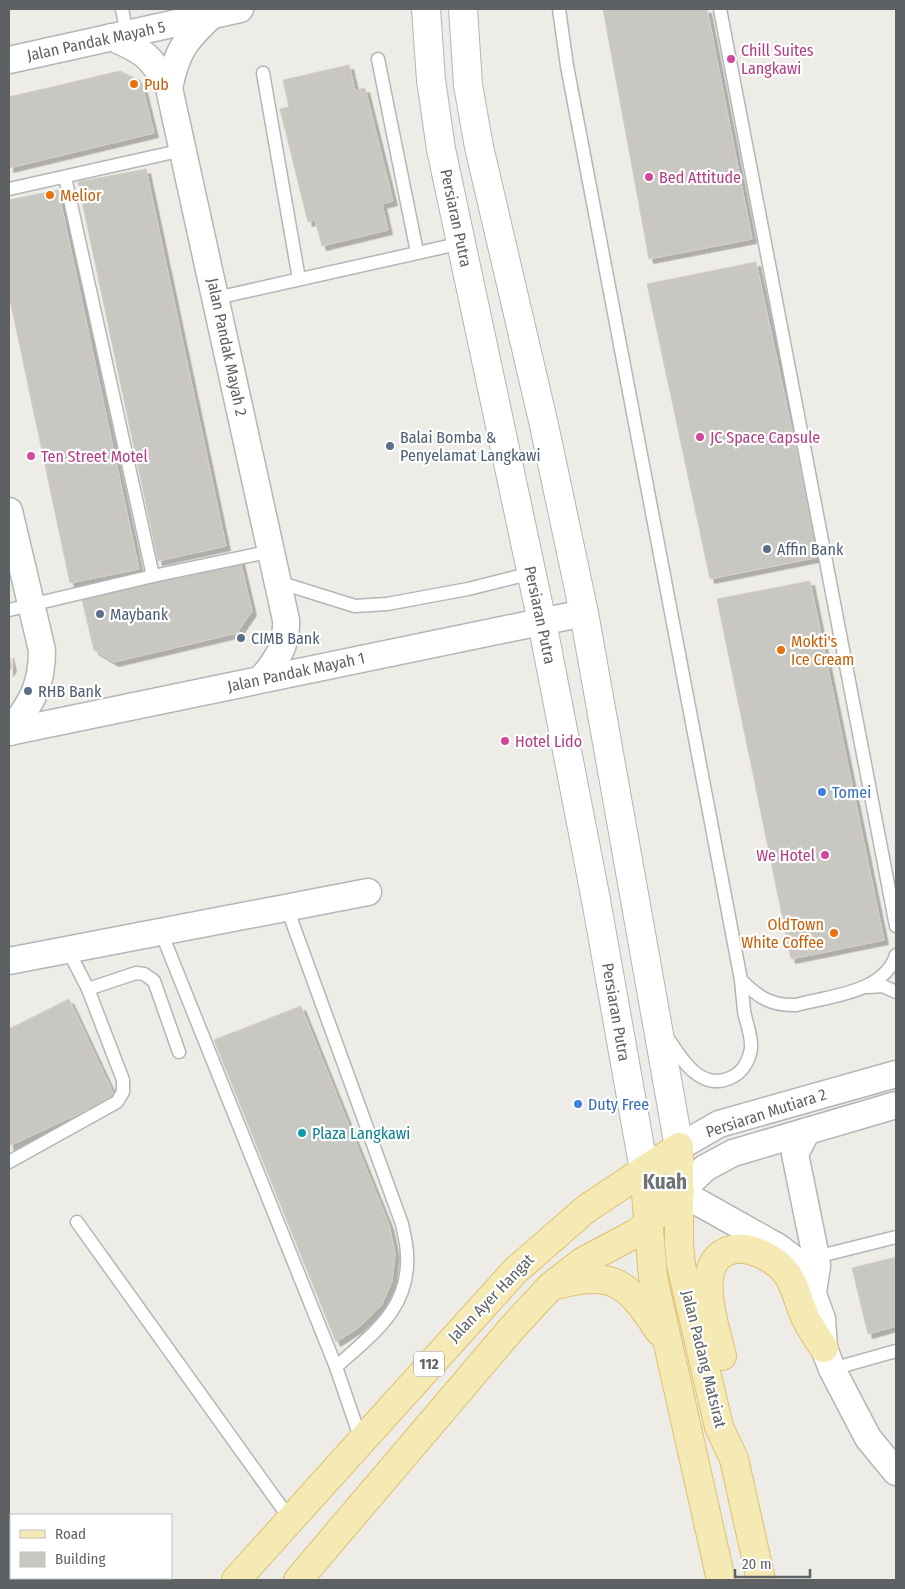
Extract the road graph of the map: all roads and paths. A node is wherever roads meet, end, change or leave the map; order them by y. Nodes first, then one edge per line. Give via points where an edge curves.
1 (122, 9) edge
2 (240, 9) edge
3 (426, 9) edge
4 (462, 9) edge
5 (559, 9) edge
6 (720, 9) edge
7 (212, 15) junction
8 (119, 36) junction
9 (378, 59) dead end
10 (9, 60) edge
11 (263, 73) dead end
12 (170, 88) junction
13 (183, 150) junction
14 (65, 177) junction
15 (9, 189) edge
16 (462, 243) junction
17 (418, 252) junction
18 (299, 279) junction
19 (216, 298) junction
20 (544, 424) junction
21 (502, 432) junction
22 (9, 511) edge
23 (272, 551) junction
24 (532, 573) junction
25 (153, 576) junction
26 (278, 582) junction
27 (20, 608) edge
28 (584, 613) junction
29 (542, 622) junction
30 (261, 679) junction
31 (10, 732) edge
32 (368, 892) dead end
33 (287, 908) junction
34 (896, 926) edge
35 (161, 932) junction
36 (68, 950) junction
37 (896, 955) edge
38 (9, 961) edge
39 (741, 980) junction
40 (863, 987) junction
41 (88, 989) junction
42 (896, 992) edge
43 (657, 1022) junction
44 (179, 1052) dead end
45 (896, 1074) edge
46 (896, 1105) edge
47 (807, 1131) junction
48 (679, 1147) junction
49 (9, 1162) edge
50 (644, 1170) junction
51 (680, 1192) junction
52 (77, 1222) dead end
53 (648, 1222) junction
54 (896, 1237) edge
55 (816, 1257) junction
56 (551, 1286) junction
57 (812, 1292) junction
58 (668, 1345) junction
59 (896, 1351) edge
60 (828, 1359) junction
61 (336, 1367) junction
62 (361, 1440) junction
63 (734, 1459) junction
64 (896, 1472) edge
65 (290, 1519) junction
66 (236, 1580) edge
67 (298, 1580) edge
68 (721, 1580) edge
69 (761, 1580) edge

1 - 8 lane
2 - 7 street, Jalan Pandak Mayah 5
3 - 16 main road, Persiaran Putra via 431,80 440,139
4 - 20 main road via 468,85 479,147
5 - 39 lane via 566,66
6 - 34 lane
7 - 8 street, Jalan Pandak Mayah 5
7 - 12 street, Jalan Pandak Mayah 5 via 188,38 175,61
8 - 10 street, Jalan Pandak Mayah 5
8 - 12 street, Jalan Pandak Mayah 2 via 157,65
9 - 17 lane
11 - 18 lane
12 - 13 street, Jalan Pandak Mayah 2
13 - 14 lane
13 - 19 street, Jalan Pandak Mayah 2
14 - 15 lane
14 - 25 lane
16 - 17 lane
16 - 21 main road, Persiaran Putra
17 - 18 lane
18 - 19 lane
19 - 23 street, Jalan Pandak Mayah 2
20 - 21 main road
20 - 28 main road
21 - 24 main road, Persiaran Putra
22 - 27 street
23 - 25 lane
23 - 26 street, Jalan Pandak Mayah 2
24 - 26 lane via 459,591 387,604 355,606
24 - 29 main road, Persiaran Putra
25 - 27 lane
26 - 30 street, Jalan Pandak Mayah 2 via 286,636 273,666
27 - 31 street via 42,650 42,670 38,686
28 - 29 street, Jalan Pandak Mayah 1
28 - 43 main road
29 - 30 street, Jalan Pandak Mayah 1
29 - 50 main road, Persiaran Putra
30 - 31 street, Jalan Pandak Mayah 1
32 - 33 street
33 - 35 street
33 - 61 lane via 402,1224 408,1255 403,1289 394,1311
35 - 36 street
35 - 61 lane
36 - 38 street
36 - 41 lane
37 - 40 lane via 886,973
39 - 40 lane via 756,995 784,1006
39 - 43 lane via 751,1048 747,1064 723,1082 702,1078 681,1059
40 - 42 lane via 883,986
41 - 44 lane via 136,973 144,974 154,982
41 - 49 lane via 123,1080 123,1092 117,1102
43 - 48 main road
45 - 48 street, Persiaran Mutiara 2 via 719,1124
46 - 47 street, Persiaran Mutiara 2
47 - 51 street, Persiaran Mutiara 2 via 733,1153 705,1168
47 - 55 street via 800,1142 796,1160
48 - 50 main road, Persiaran Mutiara 2 / 112
48 - 51 main road
50 - 53 main road, Persiaran Putra
50 - 62 main road, Jalan Ayer Hangat / 112 via 586,1209 515,1271
51 - 53 main road, Persiaran Mutiara 2 / 112
51 - 57 street via 778,1247 806,1274
51 - 63 main road, Jalan Padang Matsirat via 681,1264 719,1427
52 - 65 lane
53 - 56 main road, 112 via 625,1240 582,1262
53 - 58 main road, Jalan Padang Matsirat via 653,1277
54 - 55 lane
55 - 57 street
56 - 58 main road via 583,1278 604,1280 623,1288 639,1301
56 - 67 main road, 112 via 506,1334
57 - 60 street via 822,1319
58 - 68 main road, Jalan Padang Matsirat
59 - 60 lane
60 - 63 main road via 783,1268 767,1257 740,1248 728,1250 717,1258 709,1271 708,1288 736,1425
60 - 64 street via 868,1438
61 - 62 lane
62 - 65 main road, Jalan Ayer Hangat / 112
63 - 69 main road, Jalan Padang Matsirat
65 - 66 main road, Jalan Ayer Hangat / 112

